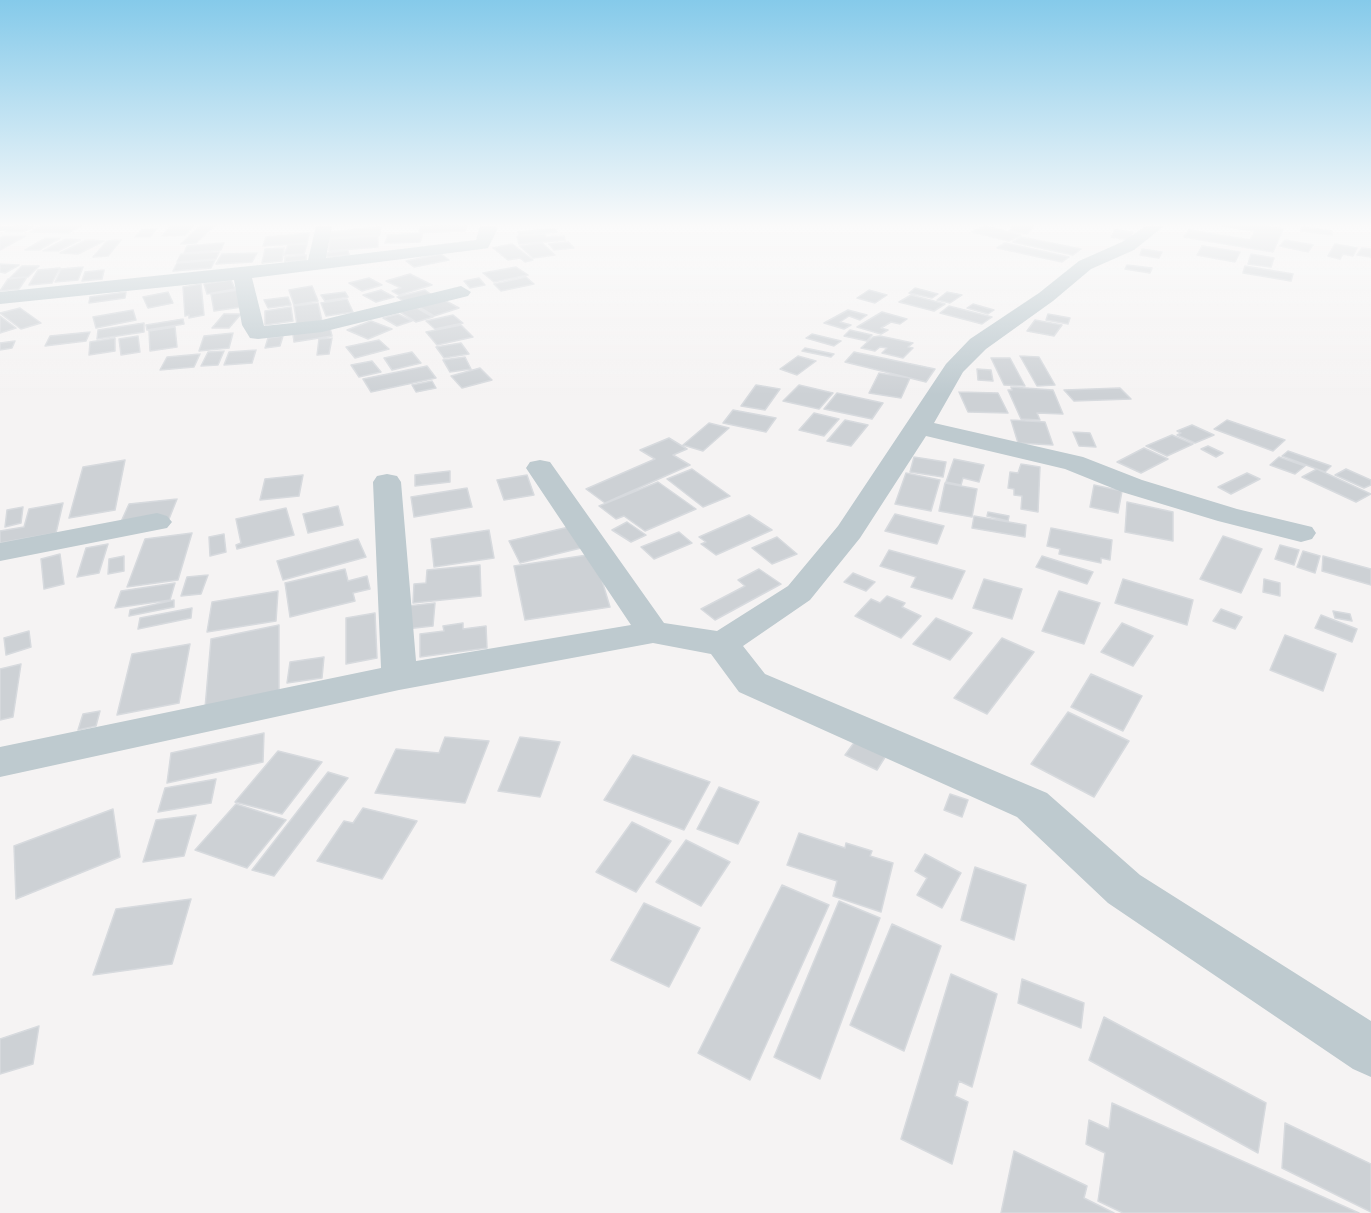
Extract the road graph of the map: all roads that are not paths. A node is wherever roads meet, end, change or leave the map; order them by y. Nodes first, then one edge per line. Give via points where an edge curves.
1 (155, 283) edge
2 (244, 283) edge
3 (1064, 283) edge
4 (460, 292) dead end
5 (0, 298) edge
6 (919, 427) junction
7 (540, 468) dead end
8 (387, 482) dead end
9 (157, 522) dead end
10 (1301, 533) dead end
11 (0, 552) edge
12 (653, 632) junction
13 (722, 644) junction
14 (399, 677) junction
15 (0, 762) edge
16 (1371, 1051) edge

1 - 5 street
2 - 4 street via 252,325 258,333 322,326
3 - 6 street via 978,344 954,369
6 - 10 street via 1074,463 1132,486
6 - 13 street via 849,532 799,593
7 - 12 street
8 - 14 street
9 - 11 street
12 - 13 street
12 - 14 street
13 - 16 street via 752,683 1032,805 1124,889
14 - 15 street

